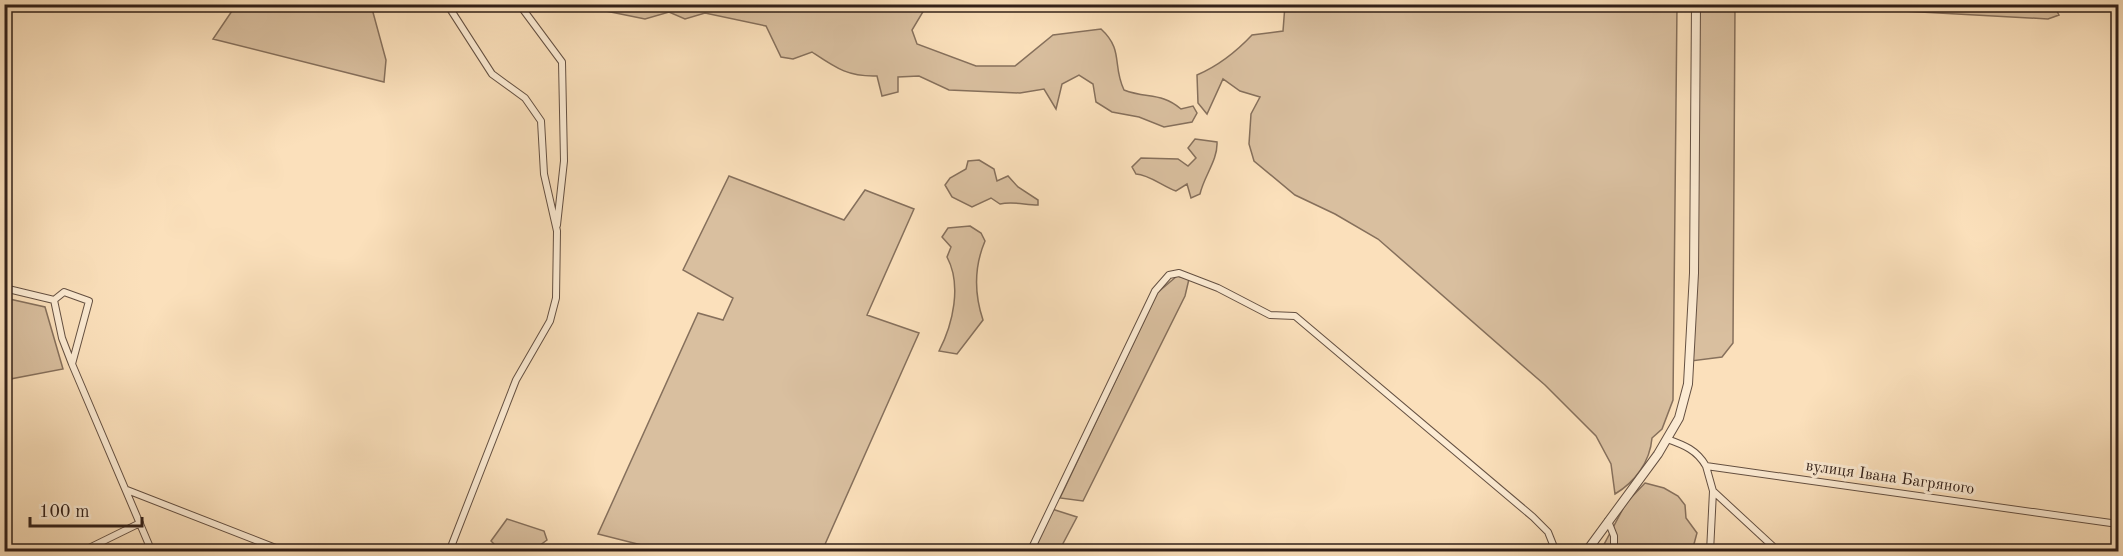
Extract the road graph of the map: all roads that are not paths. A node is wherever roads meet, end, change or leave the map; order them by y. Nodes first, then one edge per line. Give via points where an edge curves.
1 (447, 4) edge
2 (519, 4) edge
3 (1696, 4) edge
4 (557, 231) junction
5 (4, 288) edge
6 (54, 300) junction
7 (72, 364) junction
8 (1667, 439) junction
9 (1706, 466) junction
10 (126, 490) junction
11 (1713, 490) junction
12 (1608, 521) junction
13 (140, 523) junction
14 (2118, 524) edge
15 (88, 552) edge
16 (152, 552) edge
17 (286, 552) edge
18 (448, 552) edge
19 (1030, 552) edge
20 (1556, 552) edge
21 (1586, 552) edge
22 (1614, 552) edge
23 (1710, 552) edge
24 (1779, 552) edge

1 - 4 street via 492,74 525,98 542,121 544,174
2 - 4 street via 562,62 564,161
3 - 8 street via 1690,368 1683,408
4 - 18 street via 556,298 550,321 516,380
5 - 6 street
6 - 7 street
6 - 7 street via 64,292 89,301
7 - 10 street
8 - 9 street via 1691,449
8 - 12 street
9 - 11 street
9 - 14 street, вулиця Івана Багряного
10 - 13 street
10 - 17 street
11 - 23 street
11 - 24 street
12 - 21 street
12 - 22 street via 1614,536
13 - 15 street via 87,549
13 - 16 street
19 - 20 street via 1155,291 1169,276 1179,273 1269,315 1295,316 1533,517 1548,532

